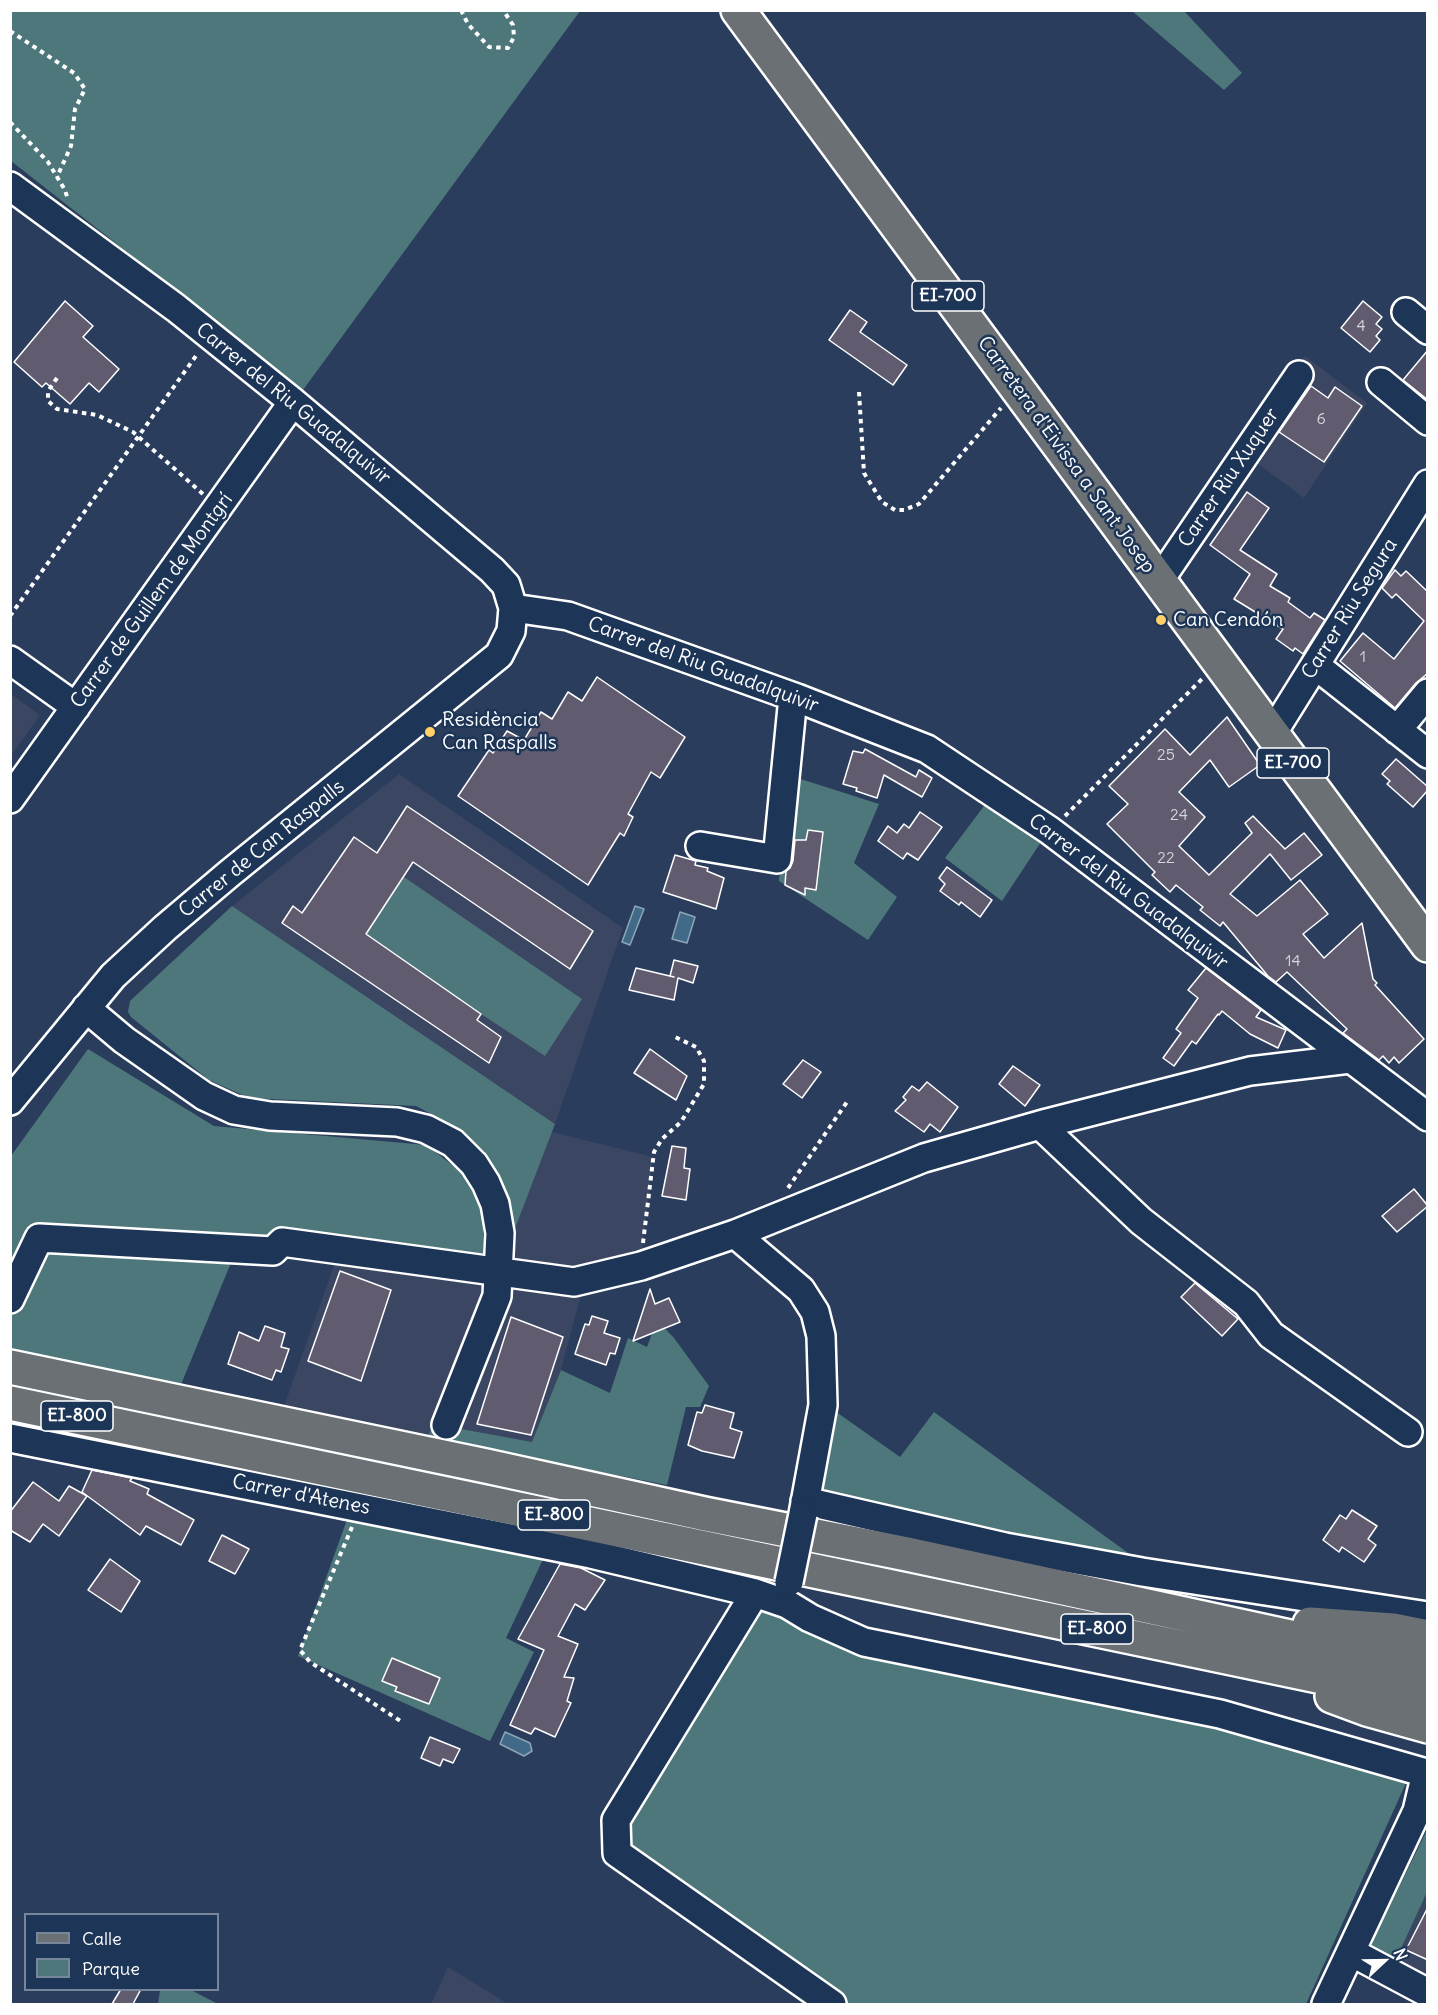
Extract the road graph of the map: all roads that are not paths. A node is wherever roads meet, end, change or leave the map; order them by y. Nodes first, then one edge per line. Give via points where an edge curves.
1 (738, 10) edge
2 (10, 186) edge
3 (1406, 312) dead end
4 (1428, 330) edge
5 (1299, 375) dead end
6 (1381, 382) dead end
7 (293, 402) junction
8 (1428, 421) edge
9 (1428, 484) edge
10 (1159, 581) junction
11 (513, 608) junction
12 (10, 660) edge
13 (1315, 665) junction
14 (1428, 693) edge
15 (793, 697) junction
16 (76, 707) junction
17 (1397, 730) junction
18 (1272, 734) junction
19 (1428, 754) edge
20 (10, 799) edge
21 (700, 846) dead end
22 (1428, 945) edge
23 (86, 1008) junction
24 (1350, 1059) junction
25 (10, 1101) edge
26 (1428, 1117) edge
27 (1040, 1125) junction
28 (735, 1234) junction
29 (498, 1273) junction
30 (10, 1299) edge
31 (10, 1367) edge
32 (10, 1403) edge
33 (446, 1425) dead end
34 (1408, 1432) dead end
35 (10, 1438) edge
36 (804, 1507) junction
37 (755, 1593) junction
38 (788, 1593) junction
39 (1195, 1616) junction
40 (1428, 1616) edge
41 (1428, 1637) edge
42 (1230, 1658) junction
43 (1428, 1667) edge
44 (1428, 1699) edge
45 (1428, 1726) edge
46 (1427, 1773) edge
47 (1351, 1952) junction
48 (1428, 1993) edge
49 (832, 2004) edge
50 (1326, 2004) edge

1 - 10 main road, Carretera d'Eivissa a Sant Josep / EI-700
2 - 7 street, Carrer del Riu Guadalquivir
3 - 4 street
5 - 10 street, Carrer Riu Xuquer
6 - 8 street
7 - 11 street, Carrer del Riu Guadalquivir via 492,570 506,585
7 - 16 street, Carrer de Guillem de Montgrí
9 - 13 street, Carrer Riu Segura
10 - 18 main road, EI-700
11 - 15 street, Carrer del Riu Guadalquivir via 568,616
11 - 23 street, Carrer de Can Raspalls via 511,631 500,655 190,907 113,976
12 - 16 street
13 - 17 street
13 - 18 street, Carrer Riu Segura
14 - 17 street
15 - 21 street via 777,859
15 - 24 street, Carrer del Riu Guadalquivir via 927,749 1049,830
16 - 20 street, Carrer de Guillem de Montgrí
17 - 19 street
18 - 22 main road, EI-700
23 - 25 street, Carrer de Can Raspalls
23 - 29 street via 204,1096 234,1110 270,1116 397,1122 426,1128 453,1143 474,1164 495,1204 500,1233
24 - 26 street, Carrer del Riu Guadalquivir
24 - 27 street via 1250,1071
27 - 28 street via 924,1158
27 - 34 street via 1142,1221 1246,1303 1271,1335
28 - 29 street via 641,1266 574,1282
28 - 36 street via 801,1290 815,1312 821,1336 823,1405
29 - 30 street via 282,1242 273,1251 39,1238
29 - 33 street via 497,1296
31 - 39 main road, EI-800
32 - 42 main road, EI-800
35 - 37 street, Carrer d'Atenes via 591,1554
36 - 38 street, bridge
36 - 40 street via 1142,1572
37 - 38 street, Carrer d'Atenes
37 - 49 street via 616,1820 617,1853
38 - 46 street, Carrer d'Atenes via 810,1618 864,1642 1220,1714
39 - 41 main road, EI-800 via 1393,1630
39 - 43 main road, EI-800
42 - 44 main road, EI-800
42 - 45 main road, EI-800 via 1366,1709
46 - 47 street via 1417,1811
47 - 48 street
47 - 50 street

